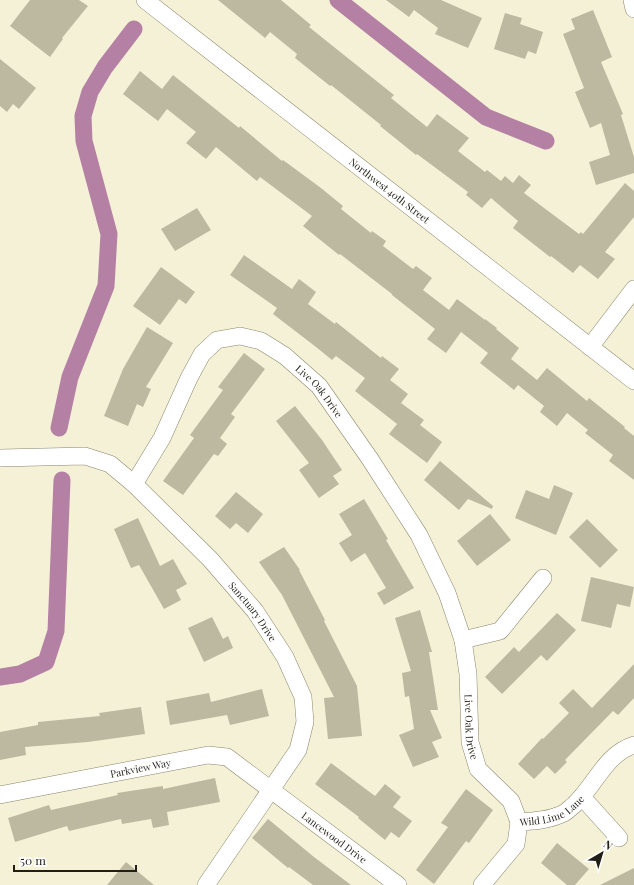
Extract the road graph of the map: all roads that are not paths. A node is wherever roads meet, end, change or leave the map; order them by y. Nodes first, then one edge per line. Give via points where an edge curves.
1 (145, 0) edge
2 (632, 0) edge
3 (634, 9) edge
4 (634, 289) edge
5 (590, 347) junction
6 (634, 381) edge
7 (0, 458) edge
8 (134, 484) junction
9 (543, 578) dead end
10 (463, 640) junction
11 (634, 745) edge
12 (271, 789) junction
13 (0, 795) edge
14 (582, 797) junction
15 (519, 822) junction
16 (619, 838) dead end
17 (206, 885) edge
18 (398, 885) edge
19 (482, 885) edge

1 - 5 street, Northwest 40th Street
2 - 3 street
4 - 5 street
5 - 6 street, Northwest 40th Street
7 - 8 street, Sanctuary Drive via 85,456 110,464
8 - 10 street, Live Oak Drive via 162,438 202,354 217,340 240,336 261,341 285,356 319,386 370,459 418,535 447,593
8 - 12 street, Sanctuary Drive via 210,559 255,611 291,670 303,697 305,722 298,750
9 - 10 street via 500,631
10 - 15 street, Live Oak Drive via 468,674 470,742 478,769 511,801
11 - 14 street, Wild Lime Lane via 610,760
12 - 13 street, Parkview Way via 227,757 208,755
12 - 17 street, Sanctuary Drive
12 - 18 street, Lancewood Drive
14 - 15 street, Wild Lime Lane via 565,812 546,820
14 - 16 street
15 - 19 street, Wild Lime Lane via 516,844

